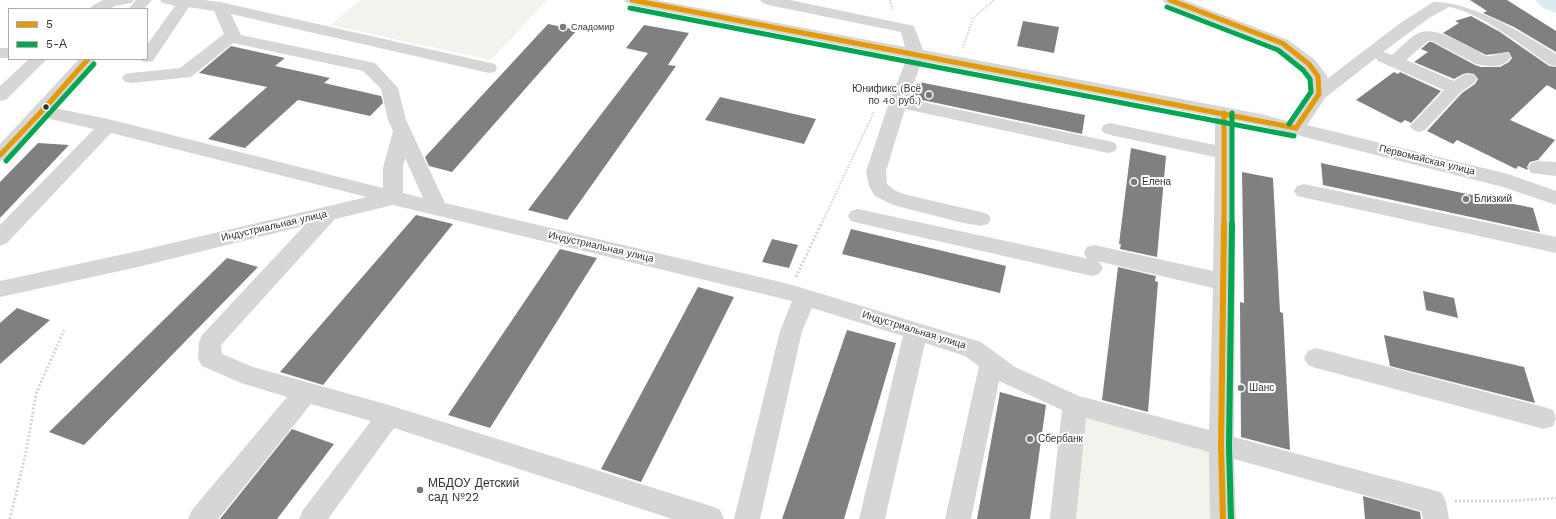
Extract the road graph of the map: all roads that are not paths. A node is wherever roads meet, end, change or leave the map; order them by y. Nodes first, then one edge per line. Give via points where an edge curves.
1 (126, 0) edge
2 (144, 0) edge
3 (168, 0) edge
4 (632, 0) edge
5 (768, 0) edge
6 (1170, 0) edge
7 (185, 2) junction
8 (220, 7) junction
9 (100, 8) edge
10 (137, 8) edge
11 (233, 35) junction
12 (1373, 53) junction
13 (148, 55) edge
14 (916, 55) junction
15 (1503, 57) dead end
16 (38, 60) edge
17 (87, 60) edge
18 (144, 60) edge
19 (1556, 61) edge
20 (1396, 62) junction
21 (489, 68) dead end
22 (1320, 94) junction
23 (0, 96) edge
24 (898, 102) junction
25 (42, 111) junction
26 (1224, 113) junction
27 (108, 125) junction
28 (1419, 126) dead end
29 (1296, 128) junction
30 (402, 130) junction
31 (1224, 152) junction
32 (0, 155) edge
33 (1304, 191) dead end
34 (393, 198) junction
35 (1556, 198) edge
36 (437, 208) junction
37 (330, 213) junction
38 (858, 216) dead end
39 (981, 219) dead end
40 (0, 238) edge
41 (1556, 245) edge
42 (1224, 282) junction
43 (9, 287) edge
44 (797, 295) junction
45 (0, 301) edge
46 (916, 331) junction
47 (1316, 358) dead end
48 (991, 362) junction
49 (306, 392) junction
50 (1075, 405) junction
51 (389, 416) junction
52 (1544, 418) dead end
53 (1221, 446) junction
54 (1434, 510) edge
55 (201, 519) edge
56 (312, 519) edge
57 (711, 519) edge
58 (747, 519) edge
59 (872, 519) edge
60 (958, 519) edge
61 (1063, 519) edge
62 (1223, 519) edge

1 - 9 street via 111,2
2 - 10 street
3 - 7 street
4 - 14 street, Первомайская улица
5 - 14 street via 908,29
6 - 22 street via 1282,43 1309,64 1318,76
7 - 8 street
7 - 13 street
8 - 11 street
8 - 21 street
11 - 18 street via 185,73 131,78
11 - 30 street via 234,38 370,67 389,88
12 - 19 street via 1446,2 1497,23
12 - 20 street
12 - 22 street
14 - 24 street
14 - 26 street, Первомайская улица
15 - 20 street via 1494,62 1482,60 1429,36 1423,37
16 - 23 street
17 - 25 street
20 - 28 street via 1461,83
22 - 29 street
24 - 31 street via 1109,138
24 - 39 street via 876,171 876,182 883,192 901,201
25 - 27 street
25 - 32 street
26 - 29 street, Первомайская улица
26 - 31 street
27 - 34 street via 253,163 352,185
27 - 40 street
29 - 35 street, Первомайская улица via 1508,181
30 - 34 street via 393,168
30 - 36 street
31 - 42 street
33 - 41 street
34 - 36 street, Индустриальная улица
34 - 37 street, Индустриальная улица
36 - 44 street, Индустриальная улица
37 - 43 street, Индустриальная улица
37 - 49 street via 210,342 210,359 249,376
38 - 42 street
42 - 53 street
43 - 45 street
44 - 46 street, Индустриальная улица
44 - 58 street
46 - 48 street, Индустриальная улица via 973,349
46 - 59 street
47 - 52 street
48 - 50 street, Индустриальная улица via 1007,374
48 - 60 street
49 - 51 street
49 - 55 street
50 - 53 street, Индустриальная улица
50 - 61 street
51 - 56 street
51 - 57 street
53 - 54 street, Индустриальная улица
53 - 62 street

